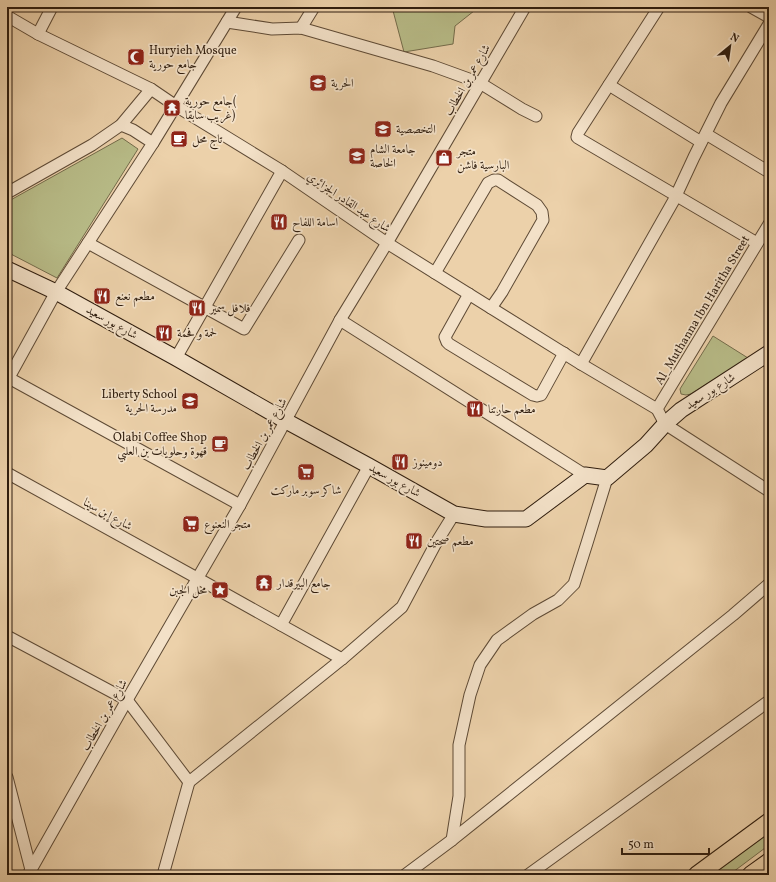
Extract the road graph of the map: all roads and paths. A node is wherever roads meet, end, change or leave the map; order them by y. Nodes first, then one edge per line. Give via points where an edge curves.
1 (52, 7) edge
2 (236, 7) edge
3 (314, 7) edge
4 (525, 7) edge
5 (659, 7) edge
6 (751, 7) edge
7 (7, 16) edge
8 (769, 17) edge
9 (228, 22) junction
10 (769, 24) edge
11 (301, 28) junction
12 (38, 34) junction
13 (480, 83) junction
14 (609, 85) junction
15 (151, 89) junction
16 (176, 106) junction
17 (536, 116) dead end
18 (121, 125) junction
19 (704, 138) junction
20 (153, 143) junction
21 (282, 171) junction
22 (769, 172) edge
23 (7, 193) edge
24 (676, 196) junction
25 (769, 224) edge
26 (299, 240) dead end
27 (88, 243) junction
28 (387, 243) junction
29 (757, 244) junction
30 (7, 269) edge
31 (435, 273) junction
32 (56, 292) junction
33 (469, 294) junction
34 (204, 308) junction
35 (491, 308) junction
36 (340, 320) junction
37 (769, 353) edge
38 (564, 354) junction
39 (176, 358) junction
40 (581, 364) junction
41 (8, 379) edge
42 (657, 409) junction
43 (286, 420) junction
44 (665, 424) junction
45 (369, 466) junction
46 (7, 472) edge
47 (585, 475) junction
48 (607, 478) junction
49 (769, 491) edge
50 (240, 505) junction
51 (454, 514) junction
52 (197, 578) junction
53 (769, 584) edge
54 (281, 625) junction
55 (7, 636) edge
56 (342, 659) junction
57 (127, 700) junction
58 (768, 705) edge
59 (7, 777) edge
60 (189, 782) junction
61 (769, 822) edge
62 (452, 840) junction
63 (769, 862) edge
64 (30, 873) edge
65 (163, 875) edge
66 (405, 875) edge
67 (528, 875) edge
68 (697, 875) edge
69 (751, 875) edge

1 - 12 street
2 - 9 street
3 - 11 street
4 - 13 street, شارع عمر بن الخطاب
5 - 14 street
6 - 8 street
7 - 12 street, شارع عبد القادر الجزائري
9 - 11 street via 272,29
9 - 16 street
10 - 19 street via 721,103
11 - 13 street via 433,66
12 - 15 street, شارع عبد القادر الجزائري
13 - 17 street
13 - 28 street, شارع عمر بن الخطاب
14 - 19 street
14 - 24 street via 578,133 578,138
15 - 16 street, شارع عبد القادر الجزائري
15 - 18 street
16 - 20 street
16 - 21 street, شارع عبد القادر الجزائري
18 - 20 street
18 - 23 street via 92,145
19 - 22 street
19 - 24 street
20 - 27 street
21 - 28 street, شارع عبد القادر الجزائري
21 - 34 street
24 - 29 street
24 - 40 street
25 - 29 street, Al_Muthanna Ibn Haritha Street
26 - 34 street via 245,329
27 - 32 street
27 - 34 street
28 - 31 street, شارع عبد القادر الجزائري
28 - 36 street, شارع عمر بن الخطاب
29 - 42 street, Al_Muthanna Ibn Haritha Street
30 - 32 main road, شارع بور سعيد
31 - 33 street, شارع عبد القادر الجزائري
31 - 35 street via 488,183 498,180 537,204 543,220
32 - 39 main road, شارع بور سعيد
32 - 41 street
33 - 35 street, شارع عبد القادر الجزائري
33 - 38 street via 445,337 449,344 537,396 541,394
34 - 39 street
35 - 38 street, شارع عبد القادر الجزائري
36 - 43 street, شارع عمر بن الخطاب
36 - 47 street
37 - 44 main road, شارع بور سعيد via 681,410
38 - 40 street, شارع عبد القادر الجزائري
39 - 43 main road, شارع بور سعيد
40 - 42 street, شارع عبد القادر الجزائري
41 - 50 street
42 - 44 street
43 - 45 main road, شارع بور سعيد
43 - 50 street, شارع عمر بن الخطاب
44 - 48 main road, شارع بور سعيد via 646,445
44 - 49 street
45 - 51 main road, شارع بور سعيد
45 - 54 street
46 - 52 street, شارع إبن سينا
47 - 48 main road
47 - 51 main road, شارع بور سعيد via 526,519 486,519
48 - 62 street via 574,584 558,600 533,614 497,640 480,665 470,695 459,745 459,796
50 - 52 street, شارع عمر بن الخطاب
51 - 56 street via 402,607
52 - 54 street, شارع إبن سينا
52 - 57 street, شارع عمر بن الخطاب
53 - 62 street
54 - 56 street, شارع إبن سينا
55 - 57 street
56 - 60 street
57 - 60 street
57 - 64 street, شارع عمر بن الخطاب
58 - 67 street
59 - 64 street
60 - 65 street
61 - 68 main road
62 - 66 street
63 - 69 main road

